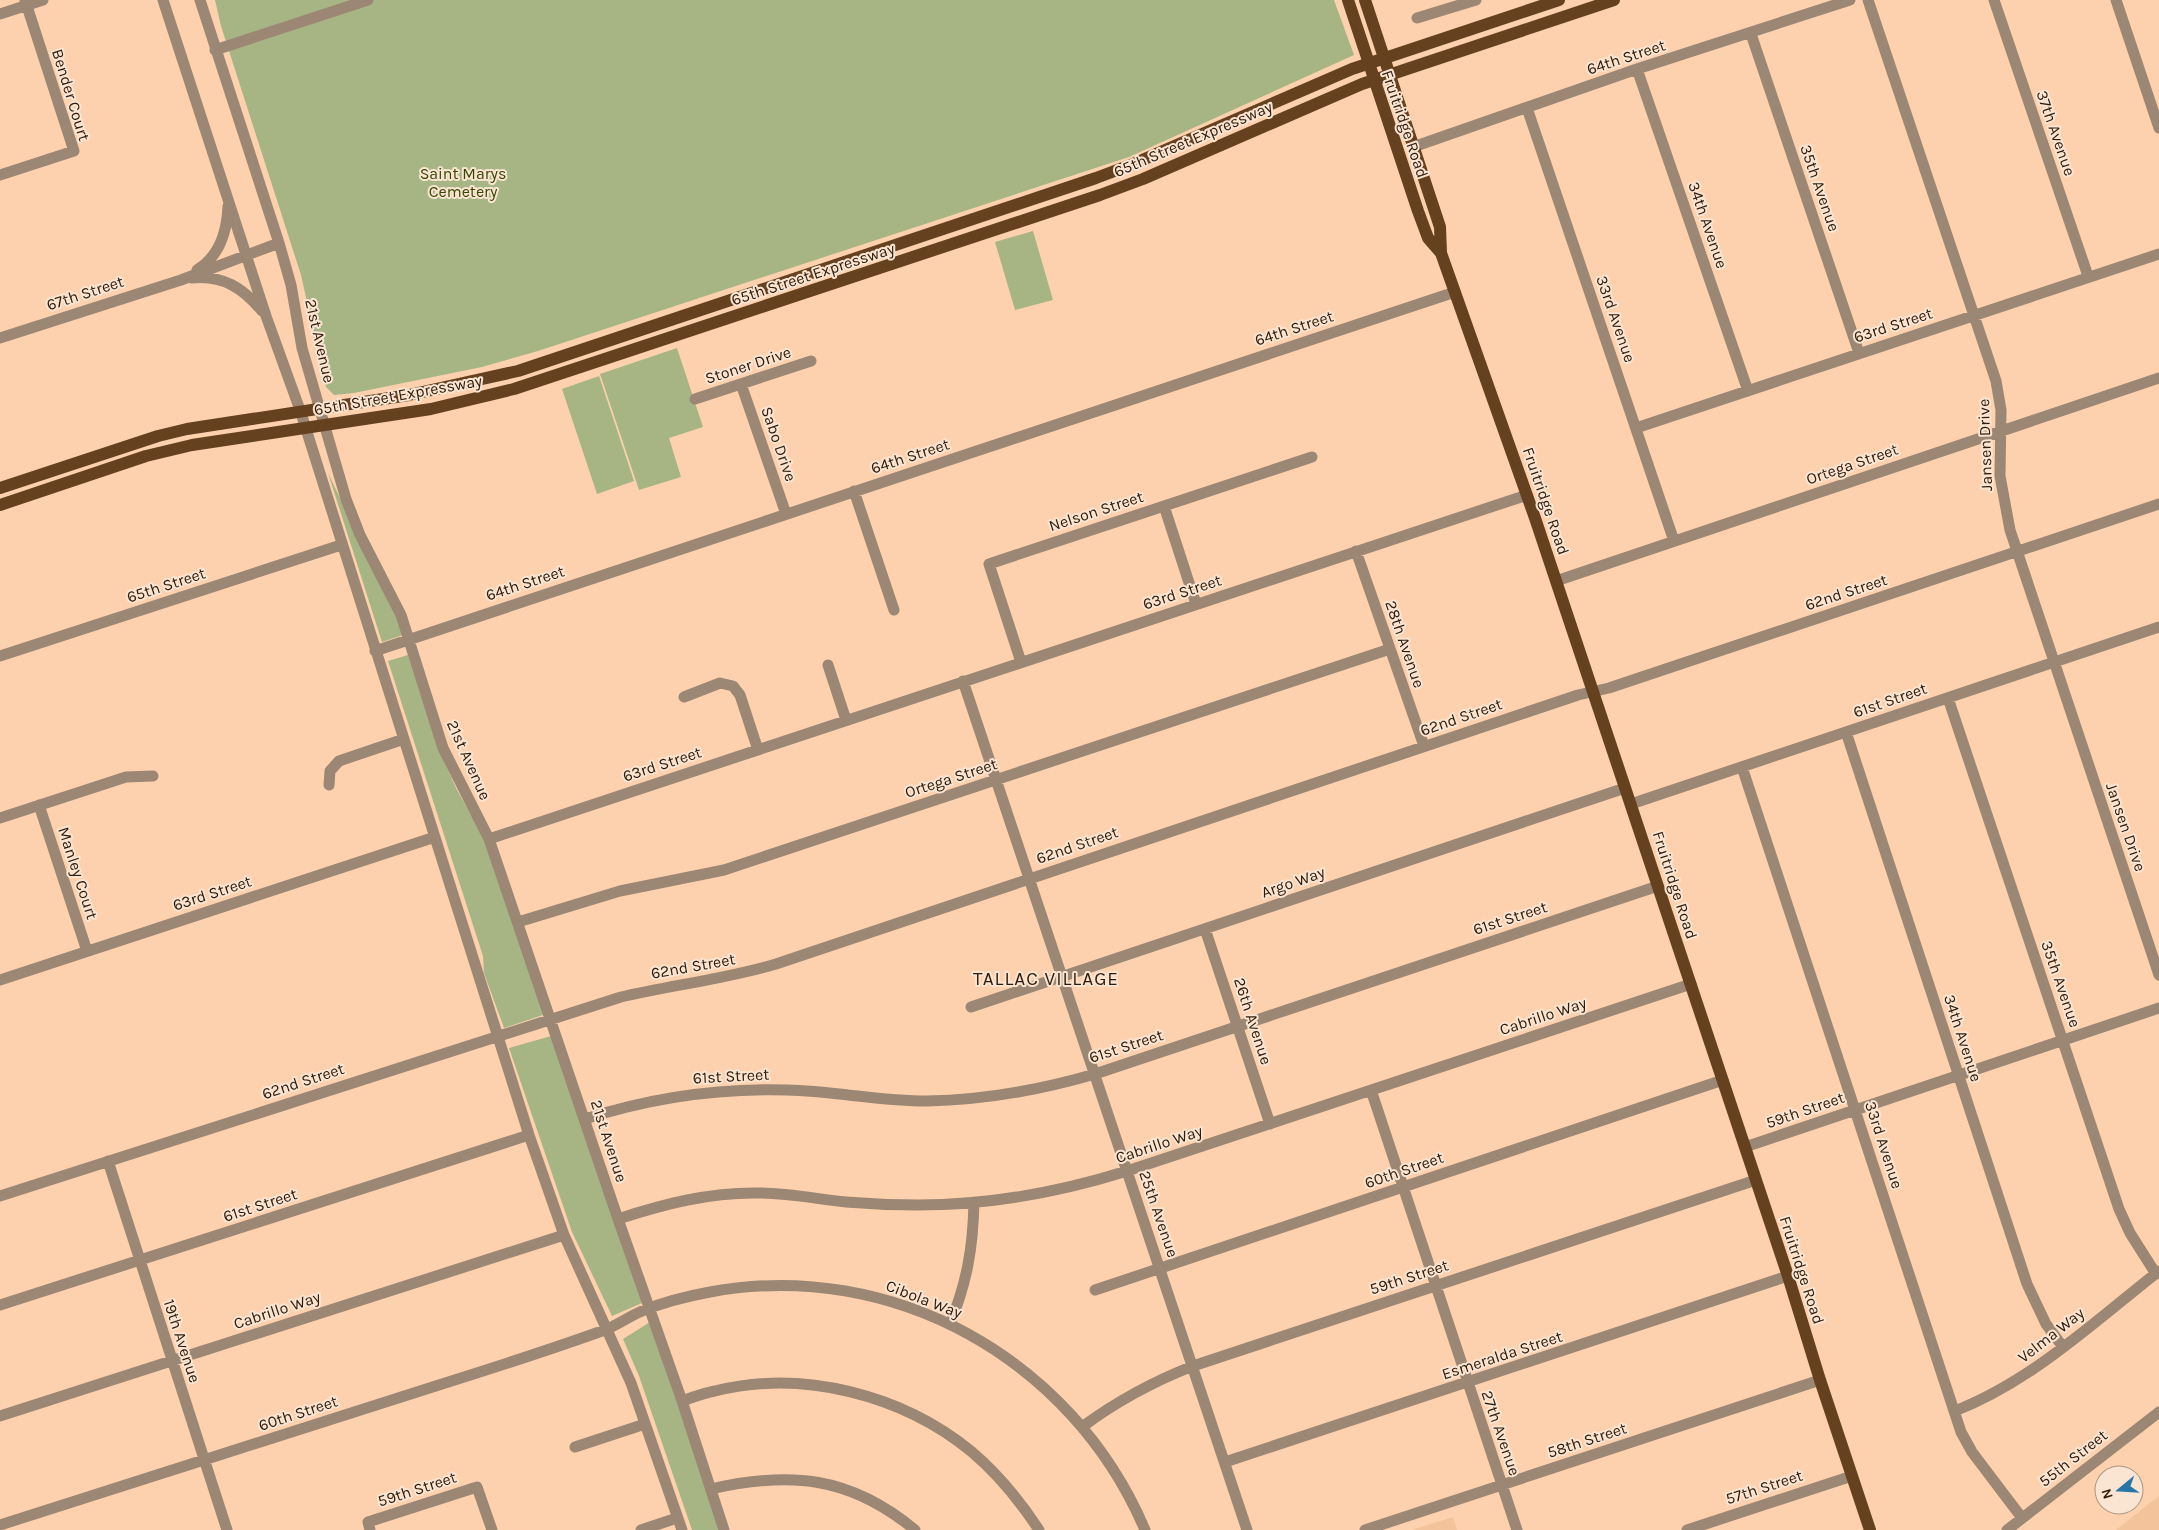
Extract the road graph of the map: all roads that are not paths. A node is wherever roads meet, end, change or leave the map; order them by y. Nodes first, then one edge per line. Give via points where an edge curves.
1 (43, 0) edge
2 (163, 0) edge
3 (200, 0) edge
4 (368, 0) edge
5 (1348, 0) edge
6 (1365, 0) edge
7 (1476, 0) edge
8 (1559, 0) edge
9 (1614, 0) edge
10 (1850, 0) edge
11 (1868, 0) edge
12 (1994, 0) edge
13 (2116, 0) edge
14 (26, 3) edge
15 (0, 14) edge
16 (1416, 18) dead end
17 (1751, 34) junction
18 (215, 50) junction
19 (1384, 58) junction
20 (1368, 64) junction
21 (1638, 70) junction
22 (1389, 75) junction
23 (1374, 80) junction
24 (1527, 108) junction
25 (2159, 128) edge
26 (1413, 147) junction
27 (0, 175) edge
28 (228, 200) junction
29 (279, 243) junction
30 (1441, 253) junction
31 (2159, 254) edge
32 (246, 255) junction
33 (2088, 276) junction
34 (180, 280) junction
35 (1455, 292) junction
36 (266, 316) junction
37 (1974, 316) junction
38 (0, 338) edge
39 (1859, 353) junction
40 (811, 361) dead end
41 (2159, 378) edge
42 (741, 384) junction
43 (1748, 391) junction
44 (695, 399) dead end
45 (320, 408) junction
46 (300, 410) junction
47 (326, 426) junction
48 (305, 428) junction
49 (1636, 428) junction
50 (2000, 432) junction
51 (1312, 457) dead end
52 (0, 488) edge
53 (854, 492) junction
54 (1527, 495) junction
55 (0, 504) edge
56 (2159, 504) edge
57 (1164, 506) junction
58 (786, 514) junction
59 (1674, 541) junction
60 (341, 545) junction
61 (1356, 551) junction
62 (2017, 552) junction
63 (1556, 581) junction
64 (1196, 604) junction
65 (894, 610) dead end
66 (2159, 627) edge
67 (409, 639) junction
68 (1390, 649) junction
69 (376, 651) junction
70 (0, 656) edge
71 (1021, 662) junction
72 (2054, 662) junction
73 (828, 665) dead end
74 (963, 682) junction
75 (1593, 691) junction
76 (684, 697) dead end
77 (1948, 698) junction
78 (846, 720) junction
79 (1846, 732) junction
80 (404, 739) junction
81 (1424, 746) junction
82 (758, 750) junction
83 (1742, 767) junction
84 (153, 776) dead end
85 (996, 780) junction
86 (329, 785) dead end
87 (1625, 788) junction
88 (1631, 804) junction
89 (39, 805) junction
90 (0, 818) edge
91 (435, 837) junction
92 (489, 839) junction
93 (1030, 879) junction
94 (1658, 886) junction
95 (518, 922) junction
96 (1205, 929) junction
97 (87, 951) junction
98 (2159, 975) edge
99 (1062, 977) junction
100 (0, 980) edge
101 (1691, 984) junction
102 (971, 1007) dead end
103 (2159, 1008) edge
104 (551, 1019) junction
105 (1238, 1026) junction
106 (496, 1036) junction
107 (2063, 1041) junction
108 (1095, 1074) junction
109 (1958, 1076) junction
110 (1723, 1080) junction
111 (1371, 1090) junction
112 (1855, 1110) junction
113 (585, 1119) junction
114 (1270, 1124) junction
115 (529, 1135) junction
116 (1745, 1147) junction
117 (108, 1161) junction
118 (1127, 1172) junction
119 (1756, 1180) junction
120 (1403, 1187) junction
121 (0, 1196) edge
122 (974, 1202) junction
123 (618, 1219) junction
124 (564, 1235) junction
125 (140, 1261) junction
126 (1160, 1269) junction
127 (2158, 1273) edge
128 (1788, 1276) junction
129 (1436, 1286) junction
130 (1096, 1290) dead end
131 (0, 1306) edge
132 (650, 1308) junction
133 (950, 1324) junction
134 (606, 1330) junction
135 (2062, 1347) junction
136 (172, 1361) junction
137 (1193, 1366) junction
138 (1820, 1380) junction
139 (1467, 1384) junction
140 (682, 1401) junction
141 (1955, 1411) junction
142 (2159, 1412) edge
143 (0, 1416) edge
144 (645, 1424) junction
145 (1082, 1427) junction
146 (576, 1447) dead end
147 (204, 1460) junction
148 (1225, 1462) junction
149 (1852, 1476) junction
150 (1501, 1485) junction
151 (711, 1489) junction
152 (677, 1518) junction
153 (2022, 1518) junction
154 (0, 1526) edge
155 (369, 1526) edge
156 (227, 1530) edge
157 (492, 1530) edge
158 (641, 1530) edge
159 (682, 1530) edge
160 (724, 1530) edge
161 (915, 1530) edge
162 (1038, 1530) edge
163 (1145, 1530) edge
164 (1247, 1530) edge
165 (1365, 1530) edge
166 (1517, 1530) edge
167 (1687, 1530) edge
168 (1870, 1530) edge
169 (2007, 1530) edge

1 - 14 street
2 - 28 street
3 - 18 street, 21st Avenue
4 - 18 street
5 - 20 main road, Fruitridge Road
6 - 19 main road, Fruitridge Road
7 - 16 street
8 - 19 main road, 65th Street Expressway
9 - 22 main road, 65th Street Expressway
10 - 17 street, 64th Street
11 - 37 street, Jansen Drive
12 - 33 street, 37th Avenue
13 - 25 street
14 - 15 street
14 - 27 street, Bender Court via 74,152
17 - 21 street, 64th Street
17 - 39 street, 35th Avenue
18 - 29 street, 21st Avenue
19 - 20 main road, 65th Street Expressway
19 - 22 main road, Fruitridge Road
20 - 23 main road, Fruitridge Road
20 - 45 main road, 65th Street Expressway via 1096,178 518,371 409,396
21 - 24 street, 64th Street
21 - 43 street, 34th Avenue
22 - 23 main road, 65th Street Expressway
22 - 26 main road, Fruitridge Road
23 - 30 main road, Fruitridge Road via 1428,238
23 - 47 main road, 65th Street Expressway via 1100,196 544,380 431,409
24 - 26 street, 64th Street
24 - 49 street, 33rd Avenue
26 - 30 main road, Fruitridge Road via 1440,227
28 - 32 street
28 - 34 street, 67th Street via 225,231 216,251
29 - 32 street, 67th Street
29 - 45 street, 21st Avenue via 291,286 302,348
30 - 35 main road, Fruitridge Road
31 - 33 street, 63rd Street
32 - 34 street, 67th Street
32 - 36 street
33 - 37 street, 63rd Street
34 - 36 street, 67th Street via 201,277 228,282 247,294
34 - 38 street, 67th Street
35 - 53 street, 64th Street
35 - 54 main road, Fruitridge Road
36 - 46 street
37 - 39 street, 63rd Street
37 - 50 street, Jansen Drive via 2000,396
39 - 43 street, 63rd Street
40 - 42 street, Stoner Drive
41 - 50 street, Ortega Street
42 - 44 street, Stoner Drive
42 - 58 street, Sabo Drive
43 - 49 street, 63rd Street
45 - 46 main road, 65th Street Expressway
45 - 47 street, 21st Avenue
46 - 48 street
46 - 52 main road, 65th Street Expressway via 165,434
47 - 48 main road, 65th Street Expressway
47 - 67 street, 21st Avenue via 346,499 360,535 389,590
48 - 55 main road, 65th Street Expressway via 192,445 146,456
48 - 60 street
49 - 59 street, 33rd Avenue
50 - 59 street, Ortega Street
50 - 62 street, Jansen Drive via 2003,501
51 - 57 street, Nelson Street
53 - 58 street, 64th Street
53 - 65 street
54 - 61 street, 63rd Street
54 - 63 main road, Fruitridge Road
56 - 62 street, 62nd Street
57 - 64 street
57 - 71 street, Nelson Street via 989,564
58 - 67 street, 64th Street
59 - 63 street, Ortega Street
60 - 69 street
60 - 70 street, 65th Street
61 - 64 street, 63rd Street
61 - 68 street, 28th Avenue
62 - 72 street, Jansen Drive
62 - 75 street, 62nd Street
63 - 75 main road, Fruitridge Road
64 - 71 street, 63rd Street
66 - 72 street, 61st Street
67 - 69 street, 64th Street
67 - 92 street, 21st Avenue via 443,748
68 - 81 street, 28th Avenue
68 - 85 street, Ortega Street
69 - 80 street
71 - 74 street, 63rd Street
72 - 77 street, 61st Street
72 - 98 street, Jansen Drive
73 - 78 street
74 - 78 street, 63rd Street
74 - 85 street, 25th Avenue
75 - 81 street, 62nd Street
75 - 87 main road, Fruitridge Road
76 - 82 street via 720,683 733,686 740,695
77 - 79 street, 61st Street
77 - 107 street, 35th Avenue
78 - 82 street, 63rd Street
79 - 83 street, 61st Street
79 - 109 street, 34th Avenue
80 - 86 street via 339,761 330,771
80 - 91 street
81 - 93 street, 62nd Street
82 - 92 street, 63rd Street
83 - 88 street, 61st Street
83 - 112 street, 33rd Avenue
84 - 89 street via 126,777
85 - 93 street, 25th Avenue
85 - 95 street, Ortega Street via 724,870 620,891
87 - 88 main road, Fruitridge Road
87 - 96 street, Argo Way
88 - 94 main road, Fruitridge Road
89 - 90 street
89 - 97 street, Manley Court
91 - 97 street, 63rd Street
91 - 106 street
92 - 95 street, 21st Avenue
93 - 99 street, 25th Avenue
93 - 104 street, 62nd Street via 748,972 629,995
94 - 101 main road, Fruitridge Road
94 - 105 street, 61st Street
95 - 104 street, 21st Avenue
96 - 99 street, Argo Way
96 - 105 street, 26th Avenue
97 - 100 street, 63rd Street
99 - 102 street, Argo Way
99 - 108 street, 25th Avenue
101 - 110 main road, Fruitridge Road
101 - 111 street, Cabrillo Way
103 - 107 street, 59th Street
104 - 106 street, 62nd Street
104 - 113 street, 21st Avenue
105 - 108 street, 61st Street
105 - 114 street, 26th Avenue
106 - 115 street
106 - 117 street, 62nd Street
107 - 109 street, 59th Street
107 - 127 street, 35th Avenue via 2119,1209 2134,1240
108 - 113 street, 61st Street via 1040,1088 964,1099 887,1099 787,1090 704,1093 623,1107
108 - 118 street, 25th Avenue
109 - 112 street, 59th Street
109 - 135 street, 34th Avenue via 2027,1284 2046,1324
110 - 116 main road, Fruitridge Road
110 - 120 street, 60th Street
111 - 114 street, Cabrillo Way
111 - 120 street, 27th Avenue
112 - 116 street, 59th Street
112 - 141 street, 33rd Avenue
113 - 123 street, 21st Avenue
114 - 118 street, Cabrillo Way
115 - 124 street
115 - 125 street, 61st Street
116 - 119 main road, Fruitridge Road
117 - 121 street, 62nd Street
117 - 125 street, 19th Avenue
118 - 122 street, Cabrillo Way via 1040,1193
118 - 126 street, 25th Avenue
119 - 128 main road, Fruitridge Road
119 - 129 street, 59th Street
120 - 126 street, 60th Street
120 - 129 street, 27th Avenue
122 - 123 street, Cabrillo Way via 883,1204 739,1193 662,1204
122 - 133 street via 967,1276
123 - 132 street, 21st Avenue
124 - 134 street
124 - 136 street, Cabrillo Way
125 - 131 street, 61st Street
125 - 136 street, 19th Avenue
126 - 130 street, 60th Street
126 - 137 street, 25th Avenue
127 - 135 street, Velma Way
128 - 138 main road, Fruitridge Road
128 - 139 street, Esmeralda Street
129 - 137 street, 59th Street
129 - 139 street, 27th Avenue
132 - 133 street, Cibola Way via 713,1292 802,1286 890,1302
132 - 134 street, Cibola Way
132 - 140 street, 21st Avenue
133 - 145 street, Cibola Way via 1024,1370
134 - 144 street via 632,1383
134 - 147 street, 60th Street
135 - 141 street, Velma Way via 2002,1390
136 - 143 street, Cabrillo Way
136 - 147 street, 19th Avenue
137 - 145 street, 59th Street via 1137,1390
137 - 148 street, 25th Avenue
138 - 149 main road, Fruitridge Road
138 - 150 street, 58th Street
139 - 148 street, Esmeralda Street
139 - 150 street, 27th Avenue
140 - 151 street, 21st Avenue
140 - 162 street via 715,1391 772,1384 824,1387 876,1399 928,1422 972,1452 1009,1489
141 - 153 street, 33rd Avenue via 1965,1441
142 - 153 street, 55th Street
144 - 146 street
144 - 152 street
145 - 163 street, Cibola Way via 1123,1484
147 - 154 street, 60th Street
147 - 156 street, 19th Avenue
148 - 164 street, 25th Avenue
149 - 167 street, 57th Street
149 - 168 main road, Fruitridge Road
150 - 165 street, 58th Street
150 - 166 street, 27th Avenue
151 - 160 street, 21st Avenue
151 - 161 street via 777,1479 823,1483 867,1498
152 - 158 street
152 - 159 street
153 - 169 street, 55th Street
155 - 157 street, 59th Street via 477,1487

